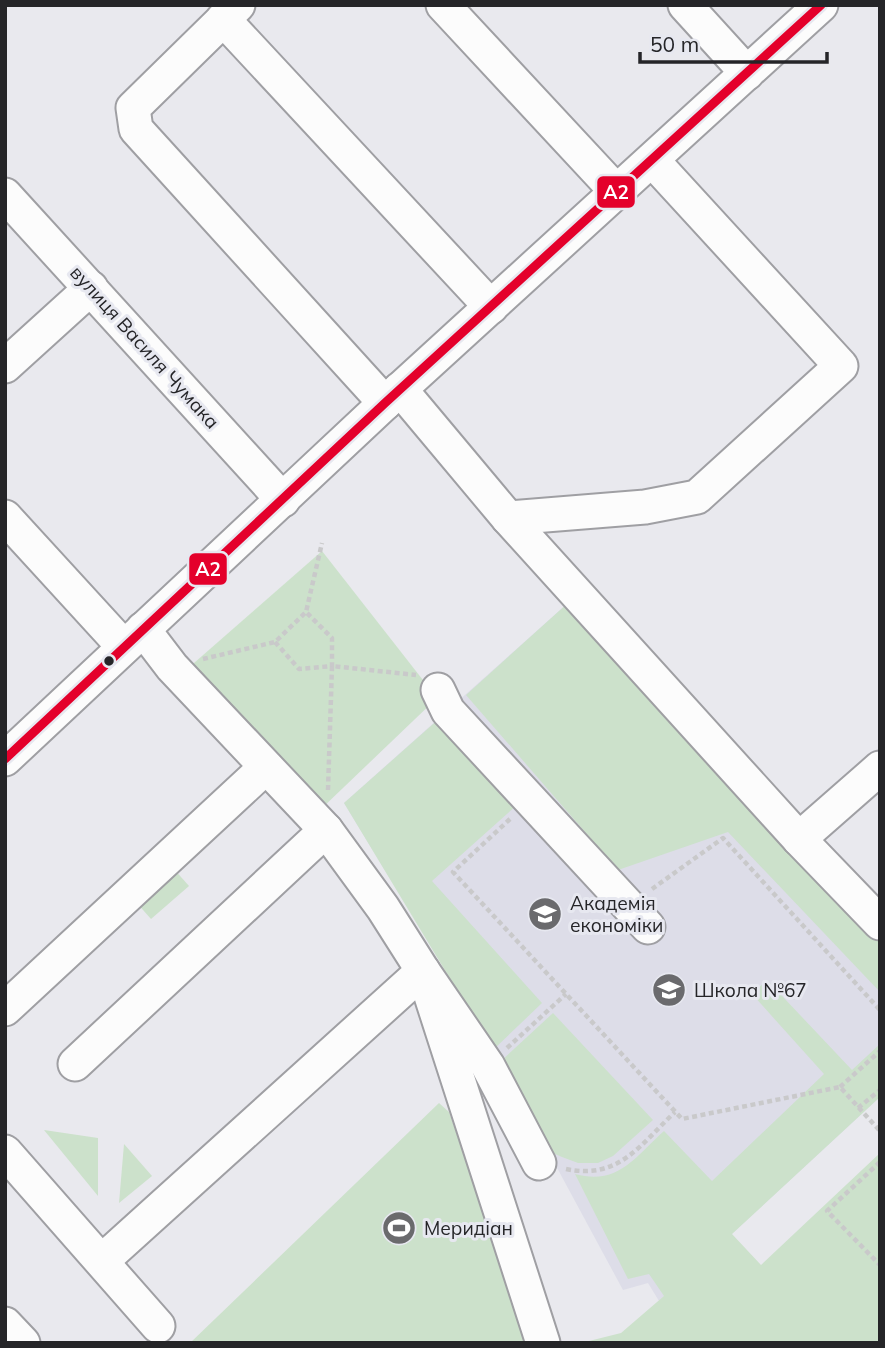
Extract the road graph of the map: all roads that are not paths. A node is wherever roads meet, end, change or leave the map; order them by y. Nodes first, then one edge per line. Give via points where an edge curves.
1 (443, 5) edge
2 (685, 5) edge
3 (821, 5) edge
4 (231, 12) edge
5 (747, 73) junction
6 (653, 160) junction
7 (617, 192) junction
8 (5, 195) edge
9 (91, 288) junction
10 (491, 307) junction
11 (5, 366) edge
12 (393, 396) junction
13 (283, 500) junction
14 (5, 517) edge
15 (508, 518) junction
16 (133, 638) junction
17 (433, 683) road end
18 (5, 759) edge
19 (266, 767) junction
20 (880, 768) edge
21 (326, 830) junction
22 (799, 839) junction
23 (638, 917) road end
24 (880, 923) edge
25 (423, 971) junction
26 (5, 1009) edge
27 (75, 1064) dead end
28 (5, 1152) edge
29 (539, 1163) road end
30 (102, 1261) junction
31 (5, 1324) edge
32 (158, 1326) dead end
33 (23, 1343) edge
34 (543, 1343) edge

1 - 7 street
2 - 5 street
3 - 5 street
4 - 10 street
4 - 12 street via 133,108 136,129
5 - 6 street
6 - 7 street
6 - 15 street via 841,366 697,497 645,507
7 - 10 street
8 - 9 street, вулиця Василя Чумака
9 - 11 street
9 - 13 street, вулиця Василя Чумака
10 - 12 street
12 - 13 street
12 - 15 street
13 - 16 street
14 - 16 street
15 - 22 street
16 - 18 street
16 - 19 street via 172,667
17 - 23 street via 448,711
19 - 21 street
19 - 26 street
20 - 22 street
21 - 25 street
21 - 27 street
22 - 24 street
25 - 29 street via 488,1066
25 - 30 street
25 - 34 street
28 - 30 street
30 - 32 street
31 - 33 street

